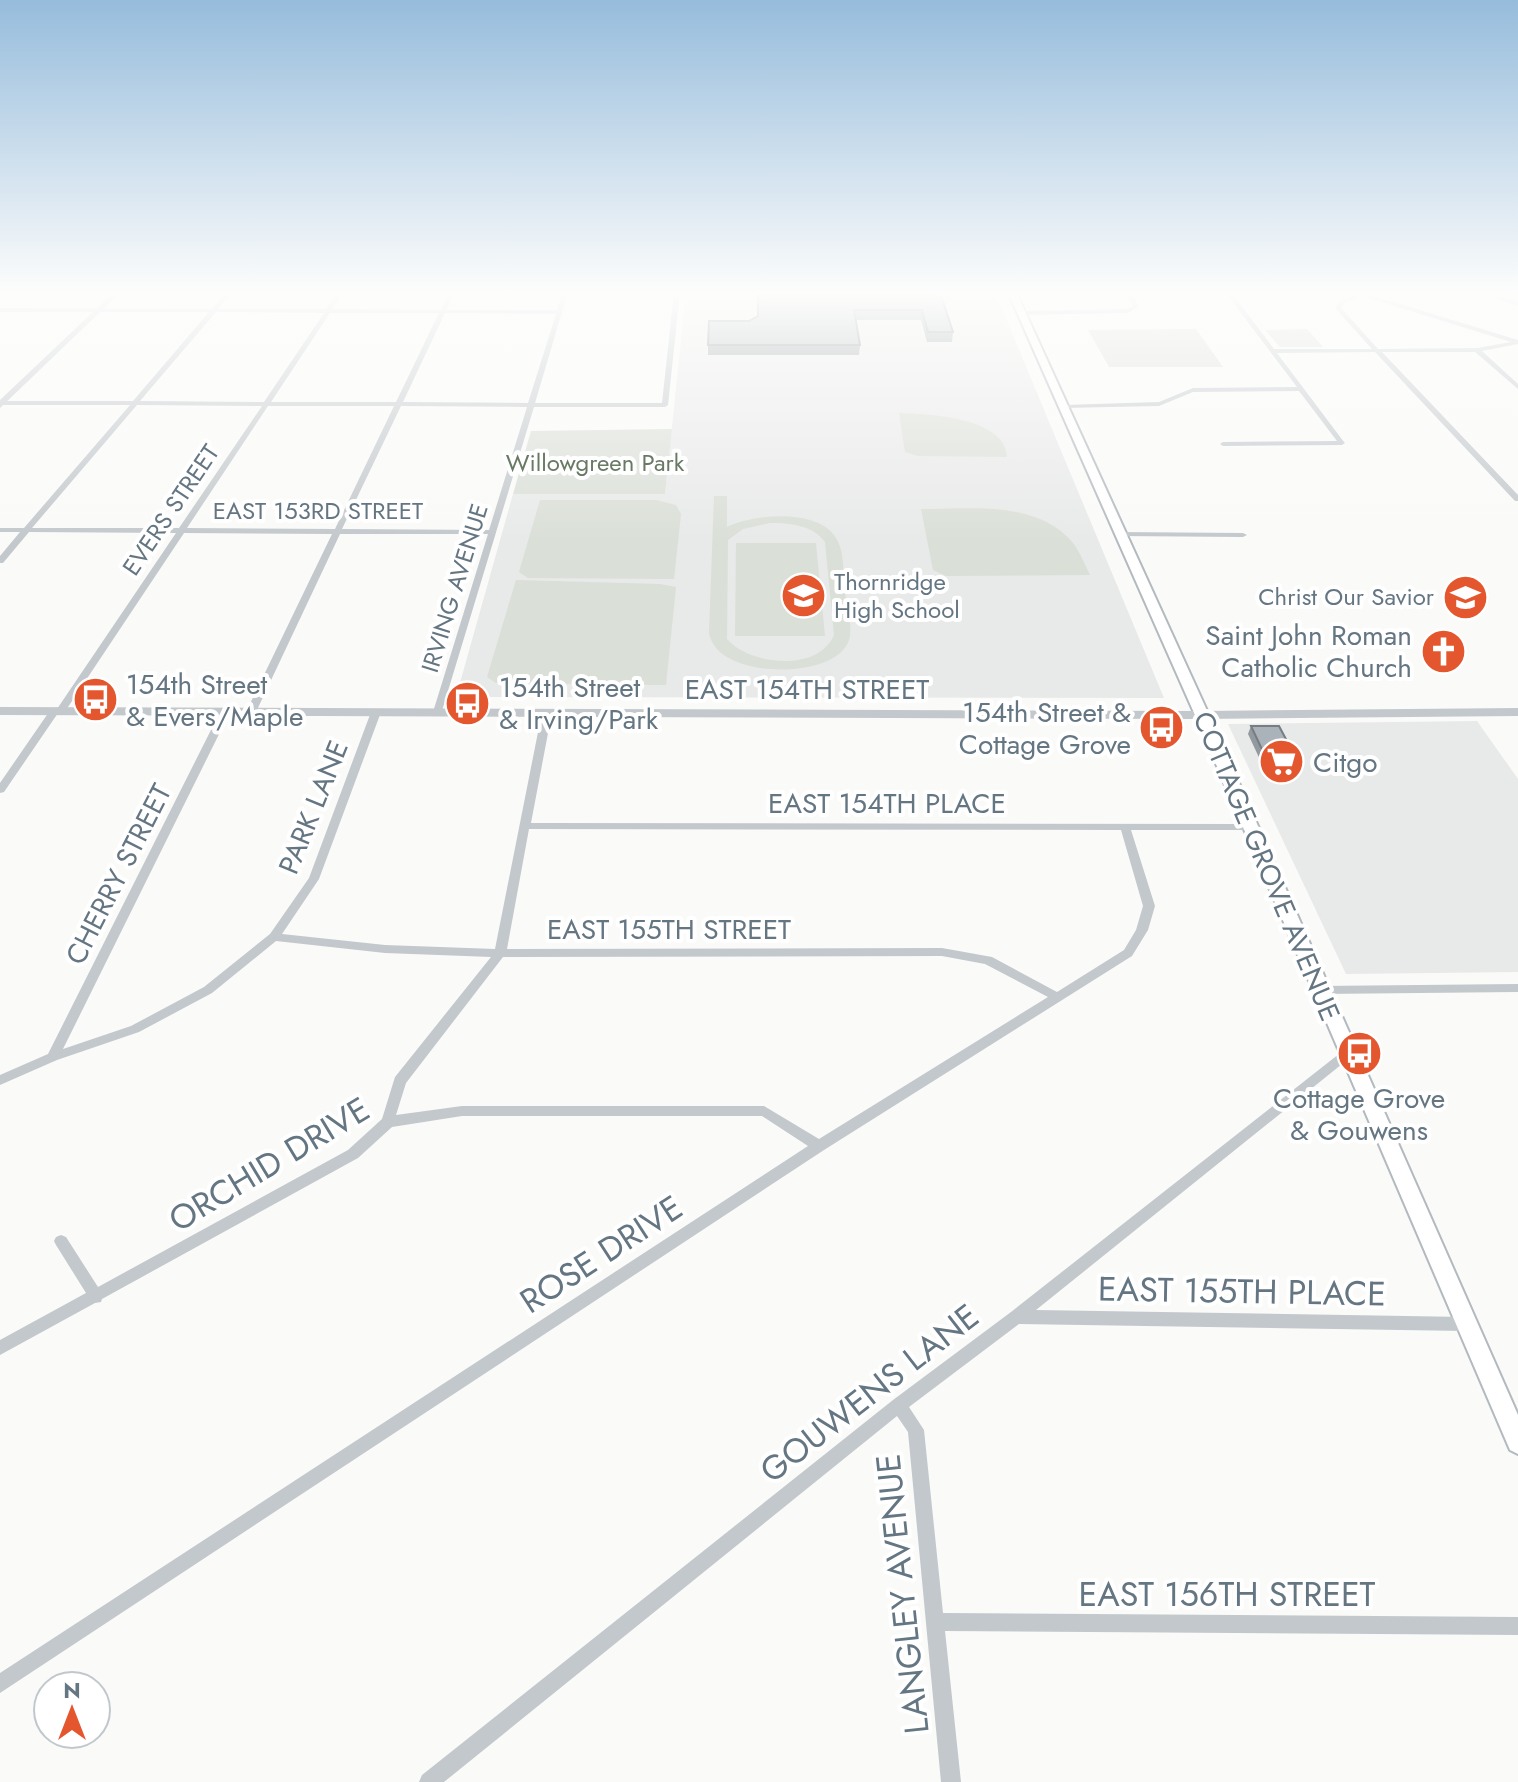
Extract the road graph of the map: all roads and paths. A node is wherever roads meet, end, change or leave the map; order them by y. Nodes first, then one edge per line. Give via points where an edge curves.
1 (31, 375) edge
2 (159, 375) edge
3 (286, 375) edge
4 (412, 375) edge
5 (540, 375) edge
6 (668, 375) edge
7 (1049, 375) edge
8 (1289, 375) edge
9 (1401, 375) edge
10 (1300, 389) junction
11 (1, 404) edge
12 (135, 404) junction
13 (267, 404) junction
14 (398, 404) junction
15 (531, 404) junction
16 (1064, 407) junction
17 (1223, 444) dead end
18 (1518, 498) edge
19 (0, 530) edge
20 (26, 530) junction
21 (181, 531) junction
22 (337, 531) junction
23 (493, 532) junction
24 (1120, 534) junction
25 (1243, 535) dead end
26 (0, 561) edge
27 (0, 711) edge
28 (57, 711) junction
29 (225, 712) junction
30 (251, 712) junction
31 (376, 712) junction
32 (438, 712) junction
33 (547, 712) junction
34 (1518, 712) edge
35 (1202, 715) junction
36 (0, 790) edge
37 (525, 826) junction
38 (1125, 827) junction
39 (1249, 827) junction
40 (274, 937) junction
41 (500, 953) junction
42 (1518, 988) edge
43 (1320, 990) junction
44 (1055, 996) junction
45 (1348, 1053) junction
46 (53, 1057) junction
47 (0, 1080) edge
48 (388, 1122) junction
49 (819, 1146) junction
50 (61, 1241) dead end
51 (96, 1297) junction
52 (1016, 1317) junction
53 (1466, 1324) junction
54 (0, 1348) edge
55 (899, 1405) junction
56 (1518, 1442) edge
57 (935, 1622) junction
58 (1518, 1626) edge
59 (0, 1684) edge
60 (429, 1782) edge
61 (951, 1782) edge

1 - 11 street
2 - 12 street
3 - 13 street, EVERS STREET
4 - 14 street
5 - 15 street, IRVING AVENUE
6 - 15 street via 665,405
7 - 16 main road, COTTAGE GROVE AVENUE
8 - 10 street
9 - 18 street
10 - 16 street via 1193,390 1159,404
10 - 17 street via 1342,443
11 - 12 street
12 - 13 street
12 - 20 street
13 - 14 street
13 - 21 street, EVERS STREET
14 - 15 street
14 - 22 street
15 - 23 street, IRVING AVENUE
16 - 24 main road, COTTAGE GROVE AVENUE
19 - 20 street, EAST 153RD STREET
20 - 21 street, EAST 153RD STREET
20 - 26 street
21 - 22 street, EAST 153RD STREET
21 - 28 street, EVERS STREET
22 - 23 street, EAST 153RD STREET
22 - 30 street
23 - 32 street, IRVING AVENUE
24 - 25 street
24 - 35 main road, COTTAGE GROVE AVENUE
27 - 28 street, EAST 154TH STREET
28 - 29 street, EAST 154TH STREET
28 - 36 street, EVERS STREET
29 - 30 street, EAST 154TH STREET
29 - 46 street, CHERRY STREET
30 - 31 street, EAST 154TH STREET
31 - 32 street, EAST 154TH STREET
31 - 40 street, PARK LANE via 314,879
32 - 33 street, EAST 154TH STREET
33 - 35 street, EAST 154TH STREET
33 - 37 street
34 - 35 street, EAST 154TH STREET
35 - 39 main road, COTTAGE GROVE AVENUE
37 - 38 street, EAST 154TH PLACE
37 - 41 street
38 - 39 street, EAST 154TH PLACE
38 - 44 street, ROSE DRIVE via 1149,906 1142,930 1128,953
39 - 43 main road, COTTAGE GROVE AVENUE
40 - 41 street, EAST 155TH STREET via 385,949
40 - 46 street, PARK LANE via 208,990 135,1029
41 - 44 street, EAST 155TH STREET via 942,952 988,960
41 - 48 street via 400,1081
42 - 43 street
43 - 45 main road, COTTAGE GROVE AVENUE
44 - 49 street, ROSE DRIVE
45 - 52 street, GOUWENS LANE
45 - 53 main road, COTTAGE GROVE AVENUE
46 - 47 street, PARK LANE
48 - 49 street, ORCHID DRIVE via 462,1111 764,1111
48 - 51 street, ORCHID DRIVE via 353,1154
49 - 59 street, ROSE DRIVE
50 - 51 street
51 - 54 street, ORCHID DRIVE
52 - 53 street, EAST 155TH PLACE
52 - 55 street, GOUWENS LANE
53 - 56 main road, COTTAGE GROVE AVENUE
55 - 57 street, LANGLEY AVENUE via 916,1430
55 - 60 street, GOUWENS LANE
57 - 58 street, EAST 156TH STREET
57 - 61 street, LANGLEY AVENUE

